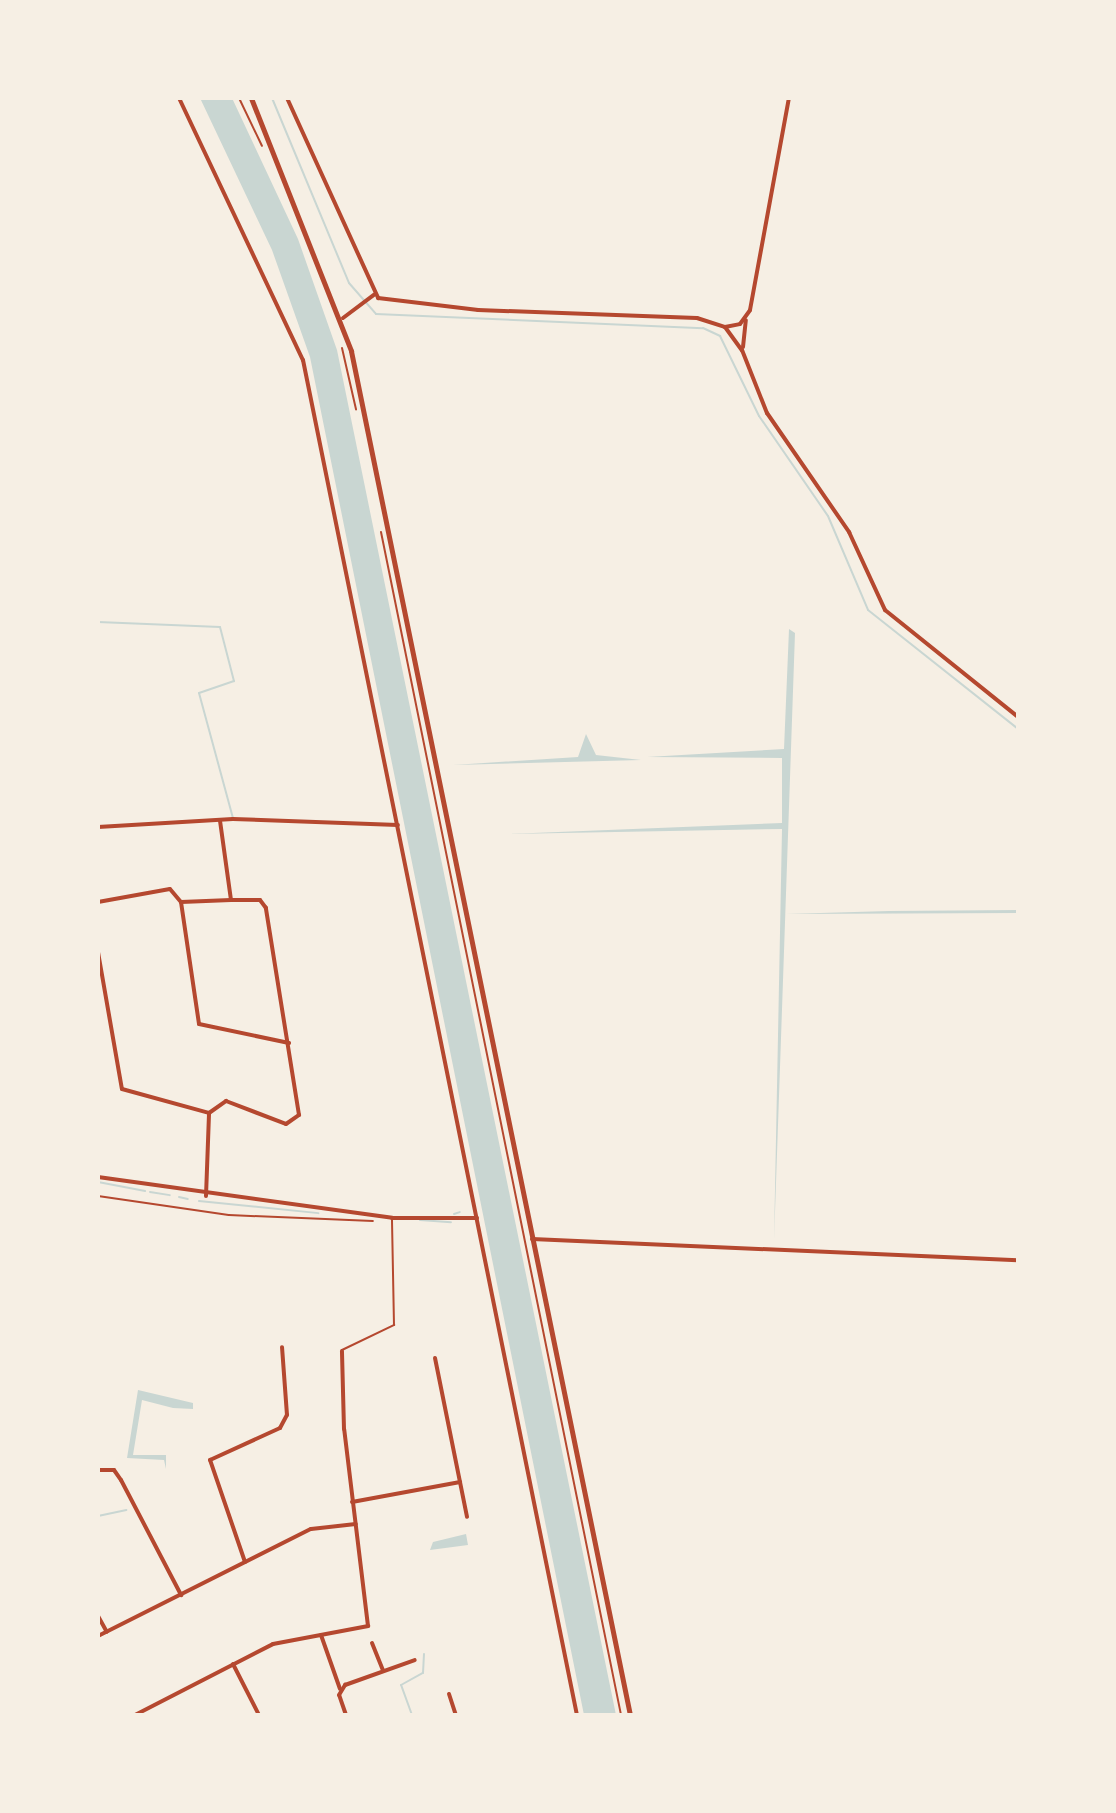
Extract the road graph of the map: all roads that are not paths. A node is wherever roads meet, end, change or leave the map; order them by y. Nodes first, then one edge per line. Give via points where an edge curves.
1 (179, 98) edge
2 (251, 98) edge
3 (287, 98) edge
4 (789, 98) edge
5 (372, 297) junction
6 (343, 318) junction
7 (746, 320) junction
8 (725, 327) junction
9 (742, 350) junction
10 (1018, 717) edge
11 (220, 821) junction
12 (398, 825) junction
13 (98, 827) edge
14 (231, 900) junction
15 (98, 902) edge
16 (181, 902) junction
17 (98, 952) edge
18 (289, 1043) junction
19 (209, 1113) junction
20 (98, 1177) edge
21 (206, 1196) junction
22 (392, 1218) junction
23 (477, 1218) junction
24 (532, 1239) junction
25 (1018, 1260) edge
26 (282, 1347) dead end
27 (342, 1351) joint
28 (435, 1358) dead end
29 (98, 1470) edge
30 (460, 1482) junction
31 (352, 1502) junction
32 (467, 1517) dead end
33 (356, 1524) junction
34 (245, 1562) junction
35 (181, 1595) junction
36 (98, 1616) edge
37 (107, 1633) junction
38 (321, 1635) junction
39 (98, 1636) edge
40 (372, 1643) dead end
41 (415, 1660) dead end
42 (233, 1664) junction
43 (383, 1670) junction
44 (340, 1689) junction
45 (449, 1694) dead end
46 (135, 1715) edge
47 (259, 1715) edge
48 (346, 1715) edge
49 (456, 1715) edge
50 (577, 1715) edge
51 (630, 1715) edge

1 - 12 street via 303,360
2 - 6 street
3 - 5 street
4 - 7 street
5 - 6 street via 361,310
5 - 8 street via 423,307 697,318
6 - 24 street
7 - 8 street
7 - 9 street
8 - 9 street
9 - 10 street via 767,413 849,532 885,610
11 - 12 street
11 - 13 street
11 - 14 street
12 - 23 street
14 - 16 street
14 - 18 street via 260,900 266,908
15 - 16 street via 170,889
16 - 18 street via 199,1024
17 - 19 street via 122,1089
18 - 19 street via 296,1121 226,1101
19 - 21 street
20 - 21 street
21 - 22 street
22 - 23 street
22 - 27 lane via 394,1325
23 - 50 street
24 - 25 street
24 - 51 street
26 - 34 street via 287,1415 280,1428 210,1460
27 - 31 street
28 - 30 street
29 - 35 street via 114,1470 121,1480
30 - 31 street
30 - 32 street
31 - 33 street
33 - 34 street via 311,1529
33 - 38 street via 368,1626
34 - 35 street
35 - 37 street
36 - 37 street
37 - 39 street
38 - 42 street via 273,1644
38 - 44 street
40 - 43 street
41 - 43 street
42 - 46 street
42 - 47 street
43 - 44 street
44 - 48 street
45 - 49 street

